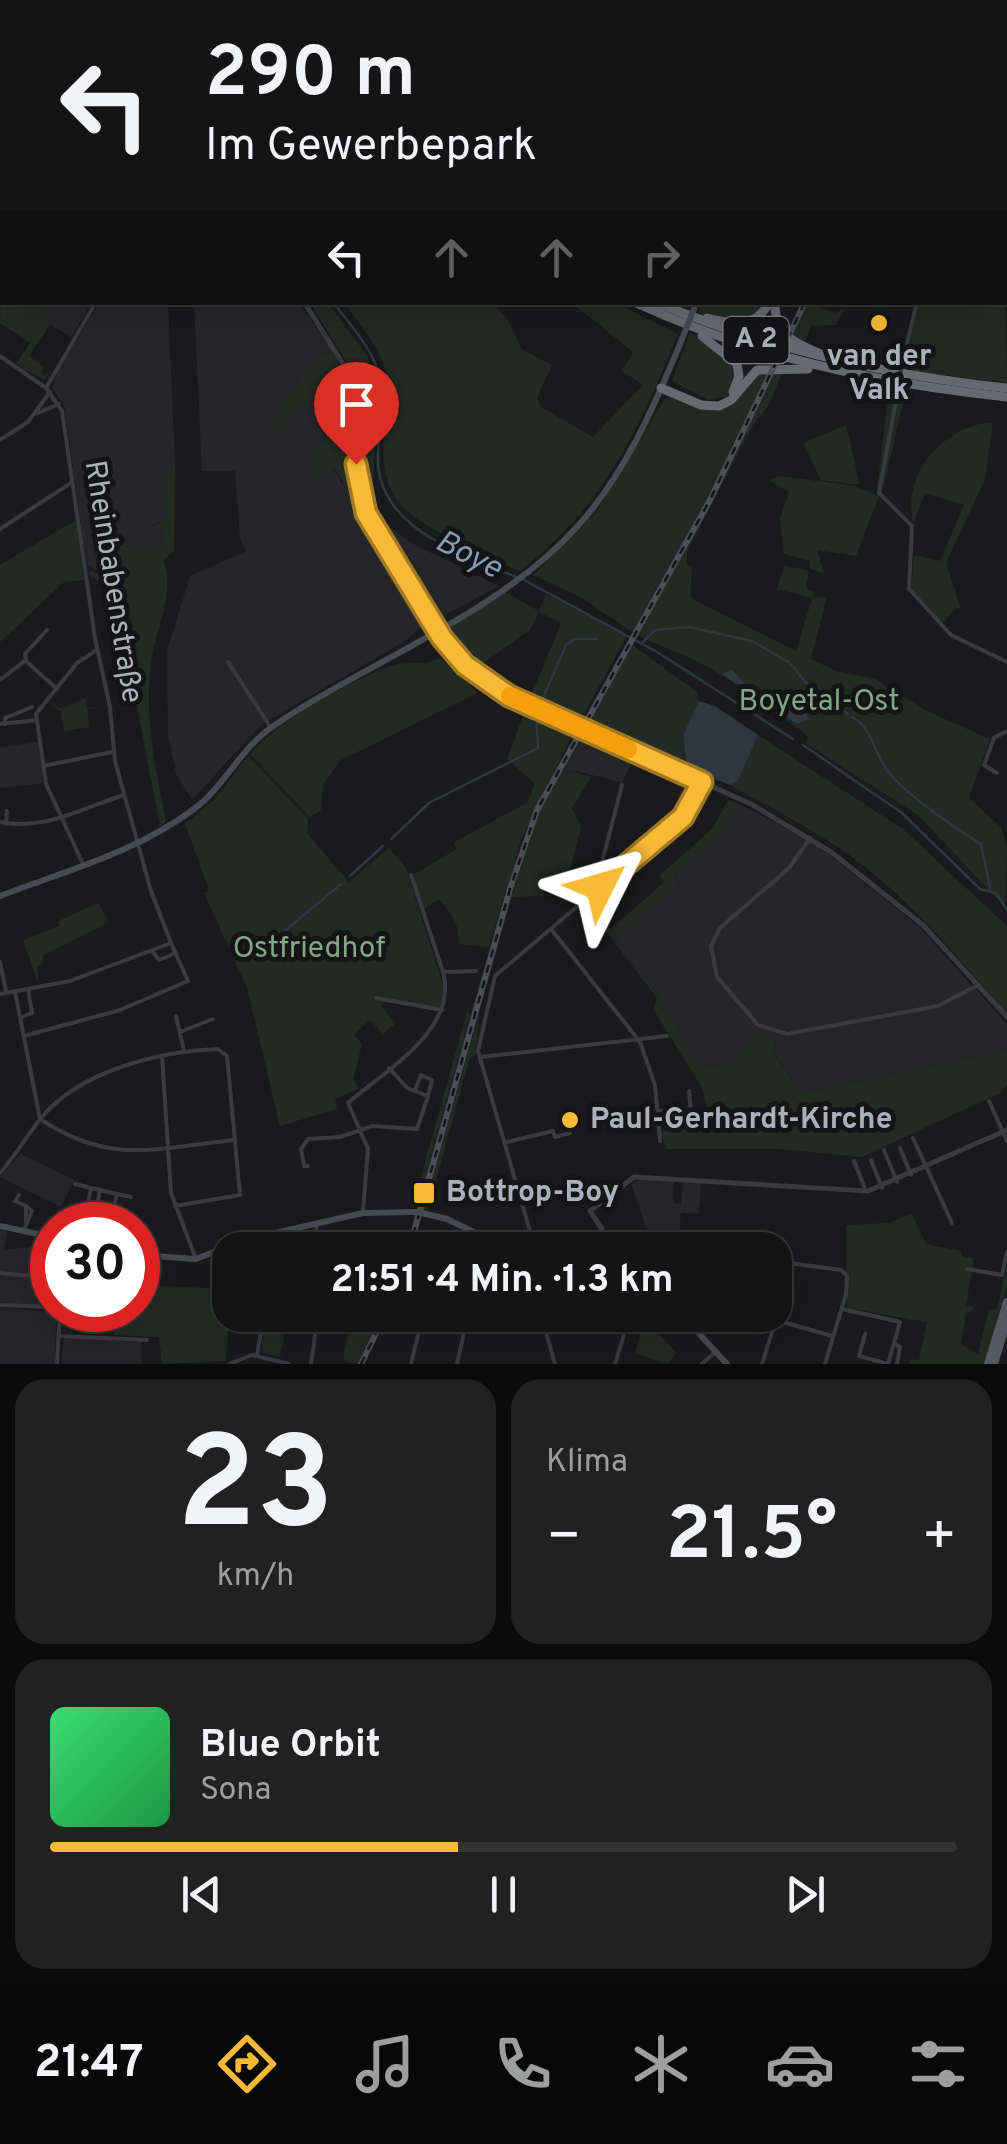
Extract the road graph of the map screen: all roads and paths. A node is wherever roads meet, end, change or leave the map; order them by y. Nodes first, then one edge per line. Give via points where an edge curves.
1 (94, 305) edge
2 (306, 305) edge
3 (641, 305) edge
4 (661, 305) edge
5 (696, 305) edge
6 (770, 305) edge
7 (773, 305) edge
8 (916, 305) edge
9 (672, 310) junction
10 (683, 324) junction
11 (0, 356) edge
12 (841, 368) junction
13 (662, 385) junction
14 (1007, 388) edge
15 (48, 390) junction
16 (673, 393) junction
17 (1007, 397) edge
18 (656, 400) junction
19 (59, 404) junction
20 (38, 413) junction
21 (0, 440) edge
22 (72, 482) junction
23 (0, 530) edge
24 (437, 629) junction
25 (47, 630) dead end
26 (97, 650) junction
27 (26, 660) junction
28 (228, 662) dead end
29 (1007, 662) edge
30 (0, 680) edge
31 (57, 689) junction
32 (32, 707) dead end
33 (37, 720) junction
34 (3, 724) edge
35 (271, 728) junction
36 (1007, 731) edge
37 (113, 752) junction
38 (43, 766) junction
39 (998, 774) dead end
40 (702, 782) junction
41 (622, 785) dead end
42 (124, 795) junction
43 (8, 811) dead end
44 (61, 820) junction
45 (3, 823) edge
46 (810, 838) junction
47 (138, 842) junction
48 (84, 864) junction
49 (411, 874) dead end
50 (600, 887) junction
51 (0, 896) edge
52 (551, 928) junction
53 (171, 943) junction
54 (153, 952) junction
55 (176, 953) junction
56 (0, 962) edge
57 (476, 971) dead end
58 (442, 972) junction
59 (978, 985) junction
60 (28, 990) junction
61 (14, 992) junction
62 (3, 993) edge
63 (376, 998) dead end
64 (443, 1007) junction
65 (176, 1016) dead end
66 (20, 1017) junction
67 (1007, 1018) edge
68 (213, 1019) dead end
69 (180, 1032) junction
70 (24, 1036) junction
71 (667, 1036) dead end
72 (640, 1042) junction
73 (184, 1051) junction
74 (162, 1056) junction
75 (481, 1057) junction
76 (388, 1068) junction
77 (689, 1091) dead end
78 (414, 1092) junction
79 (428, 1096) junction
80 (988, 1101) dead end
81 (658, 1111) junction
82 (40, 1119) junction
83 (359, 1128) junction
84 (1005, 1130) edge
85 (570, 1133) dead end
86 (913, 1138) dead end
87 (235, 1140) junction
88 (1007, 1141) edge
89 (506, 1142) junction
90 (660, 1142) dead end
91 (166, 1146) junction
92 (900, 1148) dead end
93 (884, 1150) dead end
94 (871, 1160) dead end
95 (854, 1161) dead end
96 (308, 1166) dead end
97 (926, 1168) junction
98 (0, 1173) edge
99 (911, 1175) junction
100 (897, 1182) junction
101 (75, 1184) dead end
102 (92, 1188) junction
103 (882, 1188) junction
104 (100, 1190) junction
105 (866, 1191) junction
106 (117, 1194) junction
107 (19, 1195) dead end
108 (131, 1198) dead end
109 (88, 1202) edge
110 (98, 1202) edge
111 (115, 1202) edge
112 (175, 1206) junction
113 (363, 1213) junction
114 (952, 1223) dead end
115 (316, 1225) junction
116 (0, 1226) edge
117 (25, 1226) junction
118 (30, 1228) edge
119 (280, 1232) edge
120 (317, 1232) edge
121 (474, 1232) edge
122 (530, 1232) edge
123 (602, 1232) edge
124 (1007, 1252) edge
125 (212, 1254) edge
126 (160, 1257) edge
127 (196, 1259) junction
128 (792, 1264) edge
129 (967, 1269) dead end
130 (0, 1273) edge
131 (30, 1276) edge
132 (1007, 1302) edge
133 (0, 1305) edge
134 (30, 1307) edge
135 (842, 1309) junction
136 (1007, 1320) edge
137 (59, 1332) edge
138 (261, 1332) edge
139 (316, 1332) edge
140 (418, 1332) edge
141 (464, 1332) edge
142 (546, 1332) edge
143 (625, 1332) edge
144 (698, 1332) edge
145 (865, 1334) dead end
146 (59, 1336) junction
147 (834, 1336) junction
148 (147, 1340) dead end
149 (895, 1344) junction
150 (716, 1352) junction
151 (257, 1355) junction
152 (57, 1364) edge
153 (230, 1364) edge
154 (289, 1364) edge
155 (311, 1364) edge
156 (411, 1364) edge
157 (457, 1364) edge
158 (556, 1364) edge
159 (615, 1364) edge
160 (702, 1364) edge
161 (727, 1364) edge
162 (762, 1364) edge
163 (825, 1364) edge
164 (888, 1364) edge
165 (896, 1364) edge
166 (992, 1364) edge

1 - 15 street
2 - 24 street via 352,378 363,506
3 - 10 highway, A 2
4 - 9 highway, A 2
5 - 13 main road, bridge
6 - 9 highway via 760,317 739,323
7 - 12 highway via 783,334
8 - 29 street, bridge via 878,494 912,526 909,589 951,635
9 - 12 highway, A 2
10 - 12 highway, A 2
10 - 13 highway via 732,357 738,383 730,396 714,402
11 - 15 street, Rheinbabenstraße
12 - 14 highway, A 2
12 - 16 highway via 763,368 731,400 712,407
12 - 17 highway, A 2
13 - 16 highway
13 - 18 main road
15 - 19 street, Rheinbabenstraße
15 - 20 street
16 - 18 highway
18 - 24 main road via 627,458 562,543
19 - 20 street
19 - 22 street, Rheinbabenstraße
20 - 21 street
22 - 23 street
22 - 26 street, Rheinbabenstraße
24 - 35 main road
24 - 40 street via 465,665 499,690
25 - 27 street
26 - 31 street
26 - 37 street, Rheinbabenstraße
27 - 30 street
27 - 31 street
28 - 35 street
31 - 33 street via 37,709
32 - 34 street
33 - 34 street
33 - 38 street
35 - 47 main road via 202,803
36 - 39 street via 994,738 984,764
37 - 38 street
37 - 42 street, Rheinbabenstraße
38 - 44 street
40 - 46 street
40 - 50 street via 683,817
41 - 50 street
42 - 44 street
42 - 47 street, Rheinbabenstraße
43 - 45 street
44 - 45 street
44 - 48 street
46 - 59 street via 910,913
46 - 59 street via 789,868 720,928 711,946 717,977 758,1024 787,1034 938,1006
47 - 48 main road
47 - 53 street, Rheinbabenstraße
48 - 51 main road
49 - 58 street
50 - 52 street
52 - 72 street
52 - 75 street via 495,976
53 - 54 street
53 - 55 street, Rheinbabenstraße
54 - 55 street via 159,960
54 - 60 street
55 - 70 street, Rheinbabenstraße via 188,981 120,1010
56 - 62 street
57 - 58 street
58 - 64 street
59 - 67 street
60 - 61 street
60 - 66 street via 32,1013
61 - 62 street
61 - 66 street
63 - 64 street
64 - 76 street
65 - 69 street
66 - 70 street
68 - 69 street
69 - 73 street
70 - 82 street
71 - 72 street
72 - 75 street
72 - 81 street
73 - 74 street
73 - 87 street via 224,1051
74 - 82 street via 104,1072
74 - 91 street
75 - 89 street
76 - 78 street
76 - 83 street via 348,1103
77 - 81 street via 695,1112
78 - 79 street
78 - 79 street via 422,1075 432,1080
79 - 83 street via 416,1131
80 - 84 street
81 - 90 street
82 - 91 street via 97,1149
82 - 98 street
83 - 96 street via 303,1142
83 - 113 street via 368,1149
84 - 88 street
84 - 97 street
85 - 89 street
86 - 97 street
87 - 91 street
87 - 112 street via 238,1196
89 - 122 street
91 - 112 street
92 - 99 street
93 - 100 street
94 - 103 street
95 - 105 street
97 - 99 street
97 - 114 street
99 - 100 street
100 - 103 street
101 - 102 street
102 - 104 street
102 - 109 street
103 - 105 street
104 - 106 street
104 - 110 street
105 - 123 street via 642,1175 590,1212
106 - 108 street
106 - 111 street
107 - 117 street via 15,1201 32,1211
112 - 127 street
113 - 115 main road
113 - 121 main road via 443,1217
115 - 119 main road
115 - 120 street
116 - 117 main road
117 - 118 main road
124 - 129 street via 1002,1275
125 - 127 main road
126 - 127 main road
128 - 135 street via 845,1272
130 - 131 street
132 - 166 main road
133 - 134 street
135 - 147 street
135 - 149 street via 898,1320
136 - 166 main road
137 - 146 street
138 - 151 street
139 - 155 street
140 - 156 street
141 - 157 street
142 - 158 street
143 - 159 street
144 - 150 main road
145 - 164 street via 859,1356
146 - 148 street
146 - 152 street
147 - 162 street via 776,1320
147 - 163 street
149 - 164 street
149 - 165 street
150 - 160 street
150 - 161 main road
151 - 153 street
151 - 154 street

